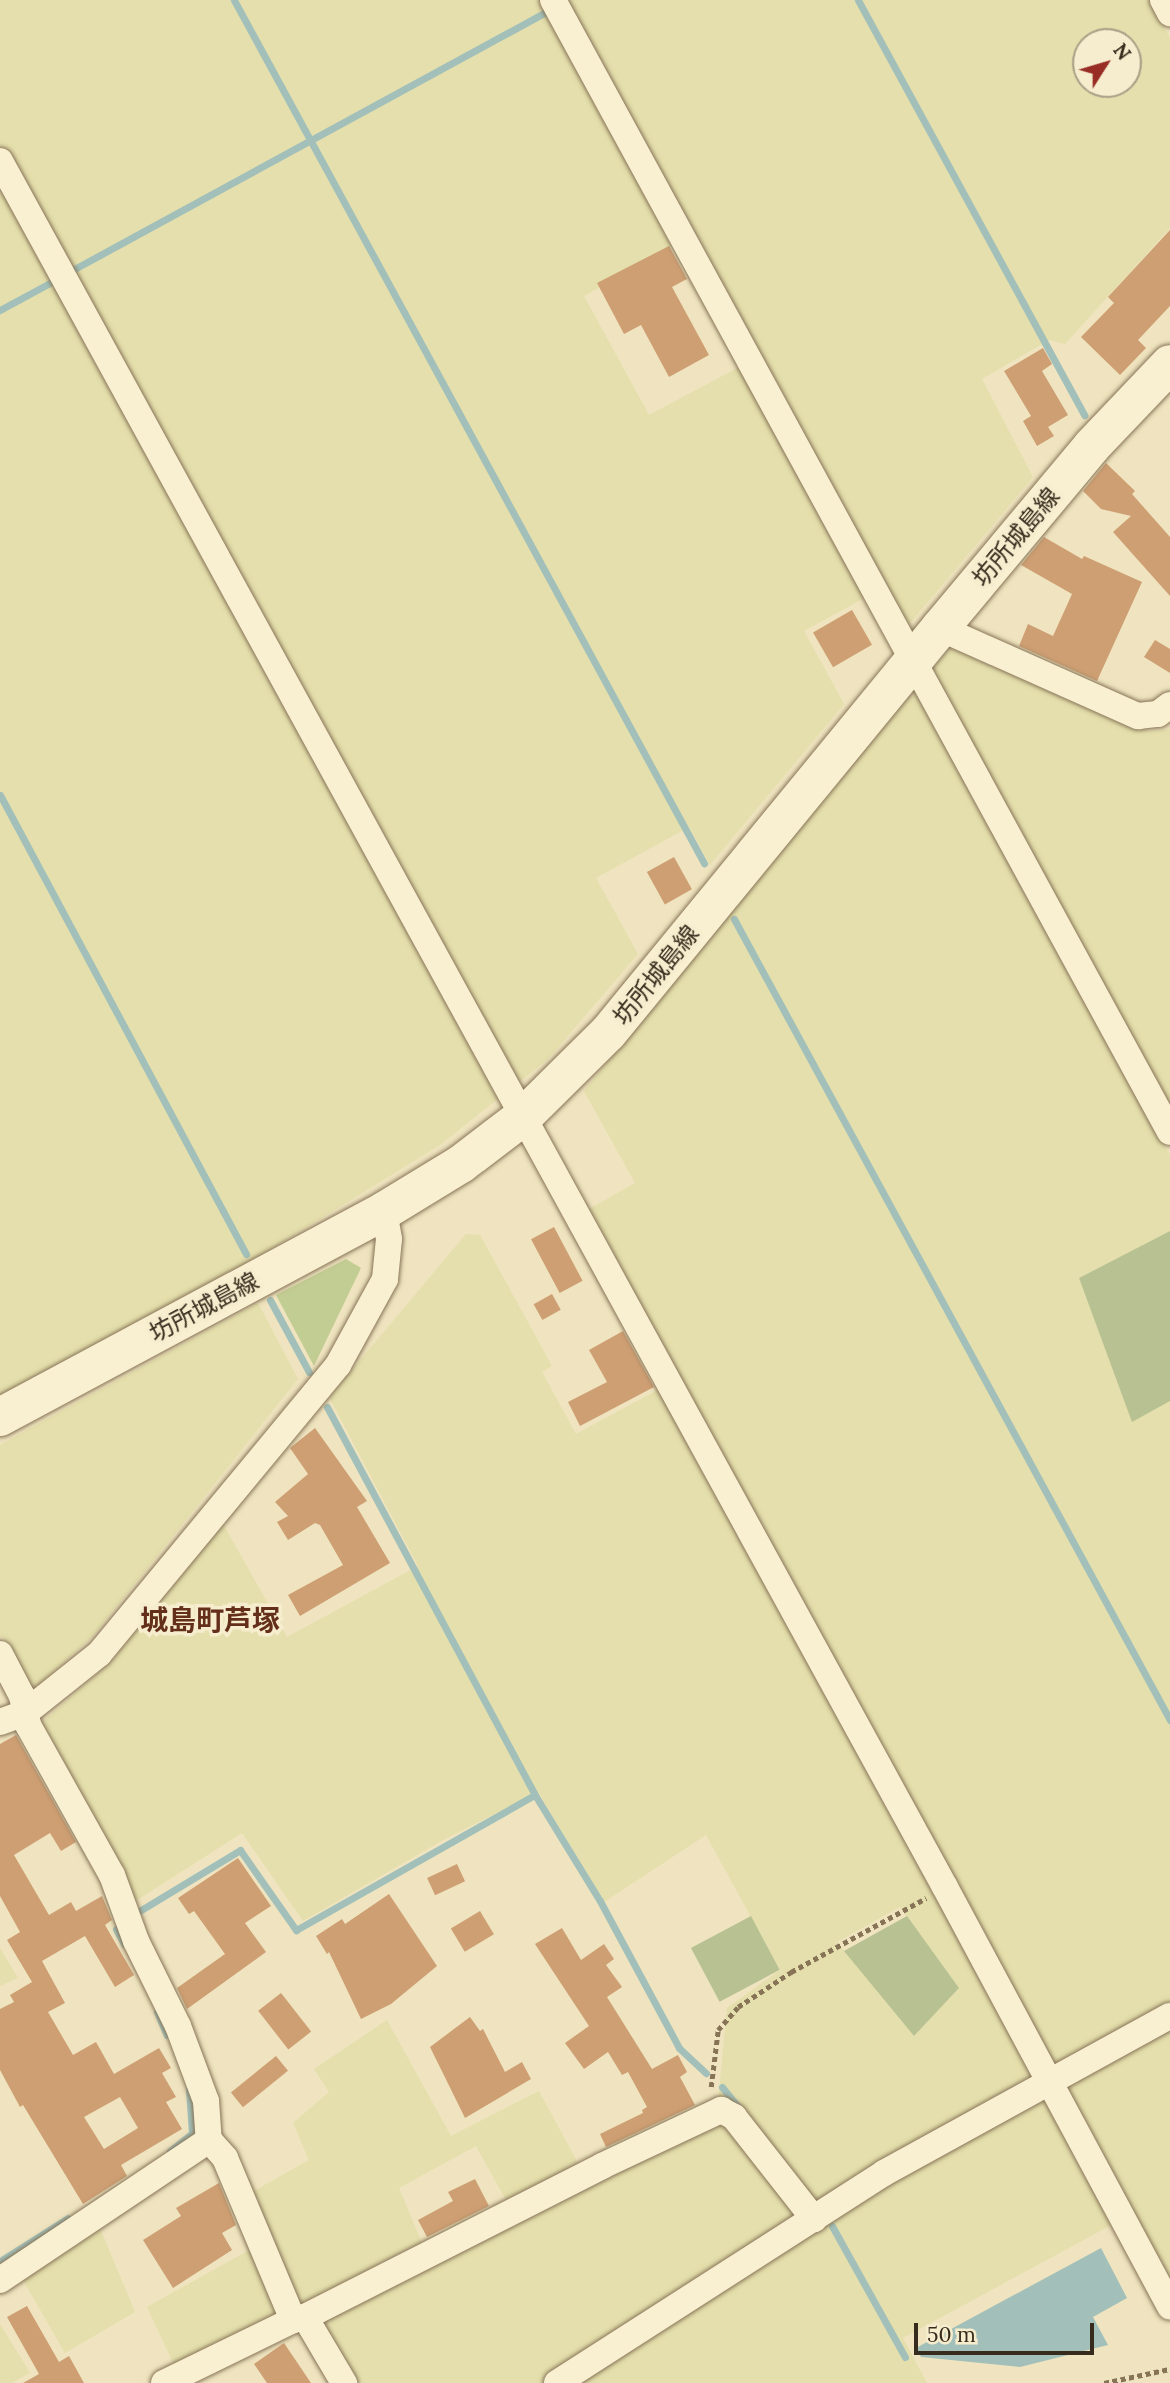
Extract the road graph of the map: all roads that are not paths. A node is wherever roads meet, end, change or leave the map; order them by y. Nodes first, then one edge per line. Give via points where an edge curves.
1 (553, 0) edge
2 (1163, 0) edge
3 (1170, 13) edge
4 (0, 161) edge
5 (1170, 364) edge
6 (940, 628) junction
7 (913, 662) junction
8 (1170, 705) edge
9 (524, 1116) junction
10 (1170, 1132) edge
11 (384, 1211) junction
12 (0, 1417) edge
13 (0, 1654) edge
14 (25, 1713) junction
15 (0, 1722) edge
16 (1170, 2015) edge
17 (1050, 2081) junction
18 (209, 2140) junction
19 (814, 2219) junction
20 (0, 2280) edge
21 (1170, 2307) edge
22 (299, 2318) junction
23 (164, 2383) edge
24 (344, 2383) edge
25 (556, 2383) edge

1 - 7 street
2 - 3 street
4 - 9 street
5 - 6 main road, 坊所城島線 via 1092,446
6 - 7 main road, 坊所城島線
6 - 8 street via 1138,716 1158,714
7 - 9 main road, 坊所城島線 via 608,1033
7 - 10 street
9 - 11 main road, 坊所城島線 via 461,1164
9 - 17 street
11 - 12 main road, 坊所城島線
11 - 14 street via 389,1239 385,1279 338,1365 99,1654
13 - 14 street via 22,1696
14 - 15 street
14 - 18 street via 112,1875 206,2101
16 - 17 street
17 - 19 street via 884,2173
17 - 21 street
18 - 20 street
18 - 22 street via 225,2158
19 - 22 street via 734,2117 721,2110
19 - 25 street
22 - 23 street
22 - 24 street

